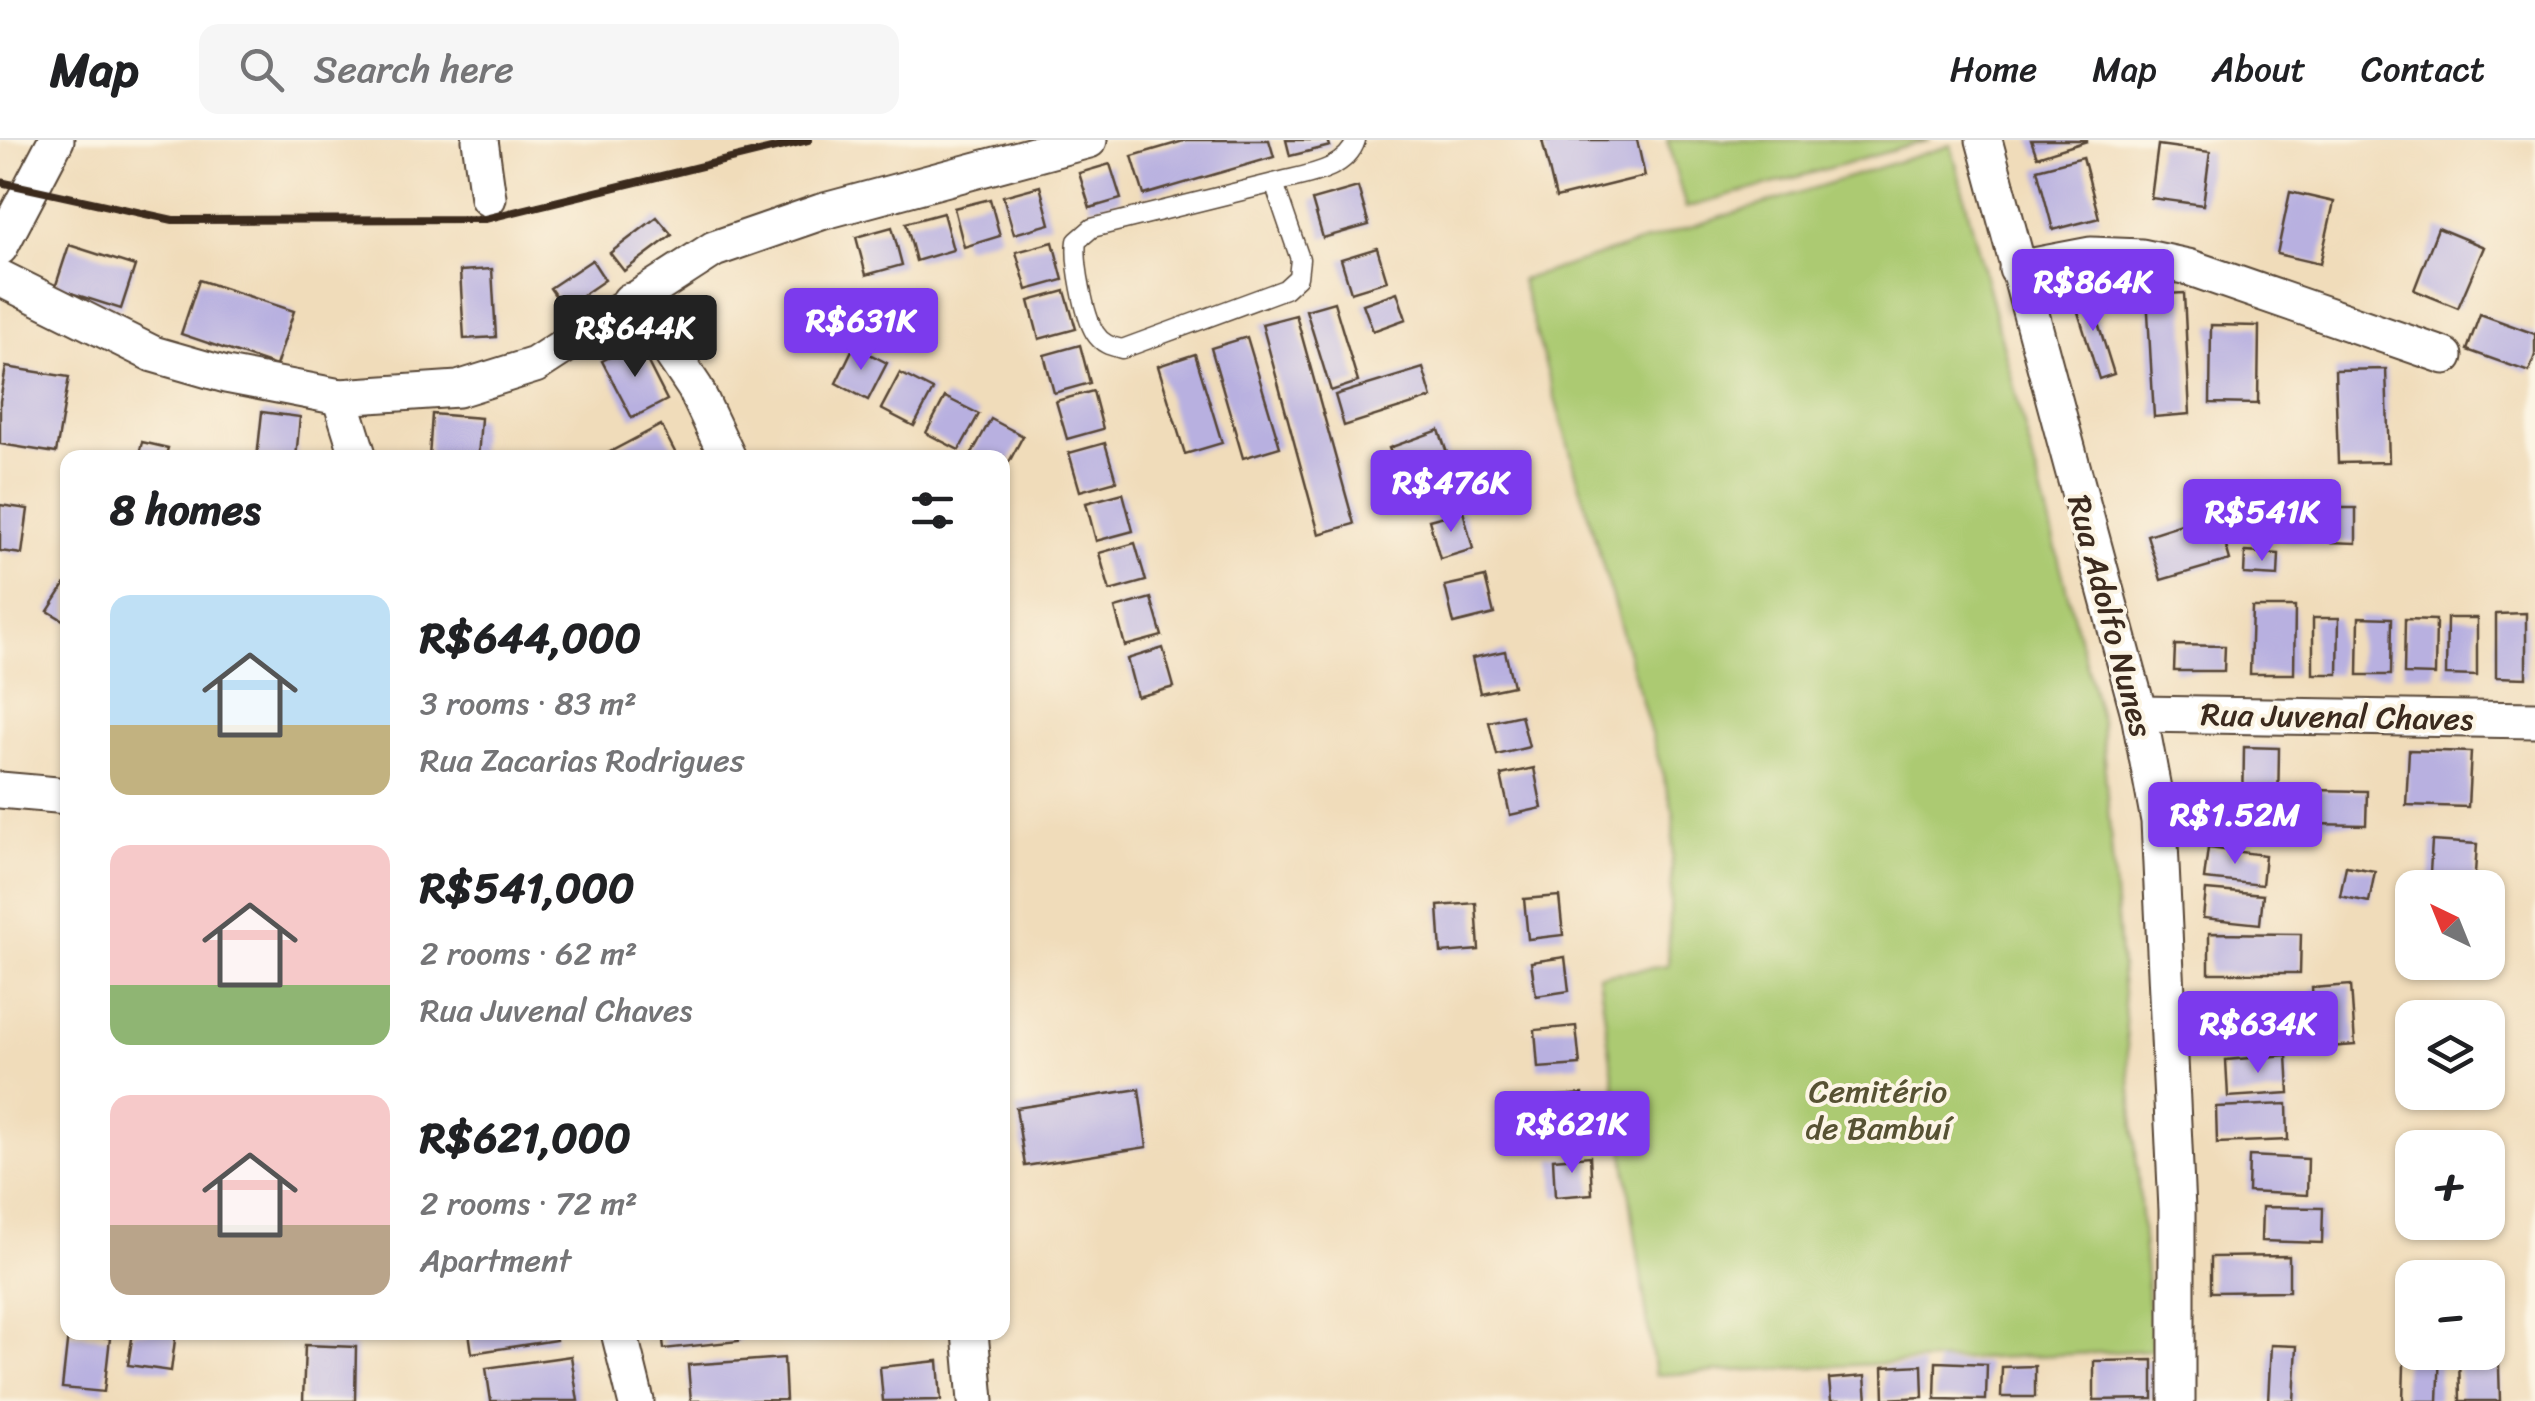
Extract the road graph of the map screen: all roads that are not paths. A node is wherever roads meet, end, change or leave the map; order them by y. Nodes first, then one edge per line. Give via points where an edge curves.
1 (56, 140) edge
2 (480, 140) edge
3 (1089, 140) edge
4 (1356, 140) edge
5 (1984, 140) edge
6 (1274, 183) junction
7 (488, 198) dead end
8 (0, 247) edge
9 (2017, 268) junction
10 (0, 278) edge
11 (630, 301) junction
12 (2445, 356) dead end
13 (340, 397) junction
14 (356, 450) edge
15 (724, 450) edge
16 (2138, 714) junction
17 (2535, 720) edge
18 (0, 790) edge
19 (60, 795) edge
20 (622, 1340) edge
21 (971, 1340) edge
22 (636, 1401) edge
23 (976, 1401) edge
24 (2177, 1401) edge

1 - 8 street
2 - 7 street
3 - 11 street via 820,212 714,249
4 - 6 lane via 1338,164
5 - 9 street, Rua Adolfo Nunes
6 - 6 lane via 1300,260 1298,277 1285,289 1122,348 1094,332 1074,257 1077,241 1092,228
9 - 12 street via 2091,255 2142,256
9 - 16 street, Rua Adolfo Nunes
10 - 13 street via 153,354
11 - 13 street via 535,365 458,388
11 - 15 street via 695,388
13 - 14 street
16 - 17 street, Rua Juvenal Chaves
16 - 24 street, Rua Adolfo Nunes via 2159,820 2168,968
18 - 19 street
20 - 22 street
21 - 23 street

